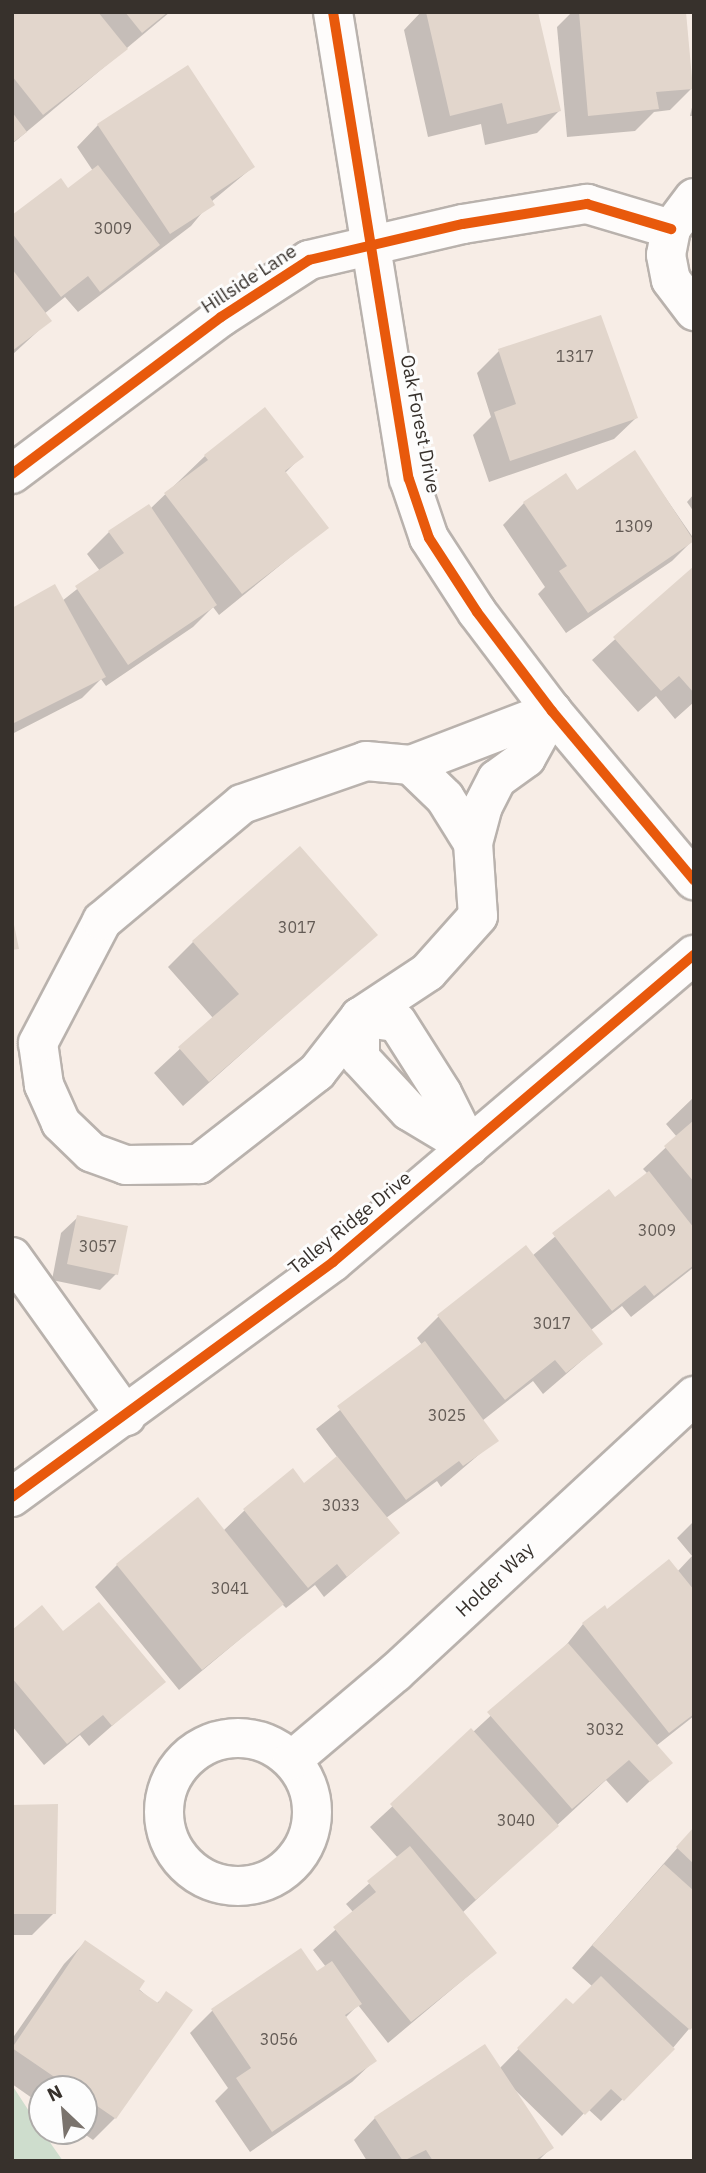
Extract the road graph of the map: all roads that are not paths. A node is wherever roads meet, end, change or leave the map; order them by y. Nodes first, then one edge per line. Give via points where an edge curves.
1 (333, 12) edge
2 (694, 198) edge
3 (671, 229) junction
4 (372, 245) junction
5 (694, 312) edge
6 (12, 474) edge
7 (552, 710) junction
8 (411, 765) junction
9 (473, 844) junction
10 (694, 880) edge
11 (694, 955) edge
12 (360, 1017) junction
13 (469, 1147) junction
14 (12, 1257) edge
15 (694, 1396) edge
16 (126, 1416) junction
17 (12, 1497) edge
18 (292, 1760) dead end

1 - 4 street, Oak Forest Drive
2 - 3 street
3 - 4 street, Hillside Lane via 587,204 463,224
3 - 5 street via 666,255 671,281
4 - 6 street, Hillside Lane via 309,260 221,317
4 - 7 street, Oak Forest Drive via 410,479 429,538 477,612
7 - 8 street
7 - 9 street via 526,758 497,779 483,806
7 - 10 street, Oak Forest Drive
8 - 9 street via 445,798
8 - 12 street via 366,761 242,804 102,921 38,1042 44,1085 61,1123 91,1152 126,1165 199,1164 317,1072
9 - 12 street via 478,916 428,972
11 - 13 street, Talley Ridge Drive
12 - 13 street via 360,1058 409,1111
13 - 16 street, Talley Ridge Drive via 333,1262
14 - 16 street
15 - 18 street, Holder Way via 395,1673
16 - 17 street, Talley Ridge Drive

